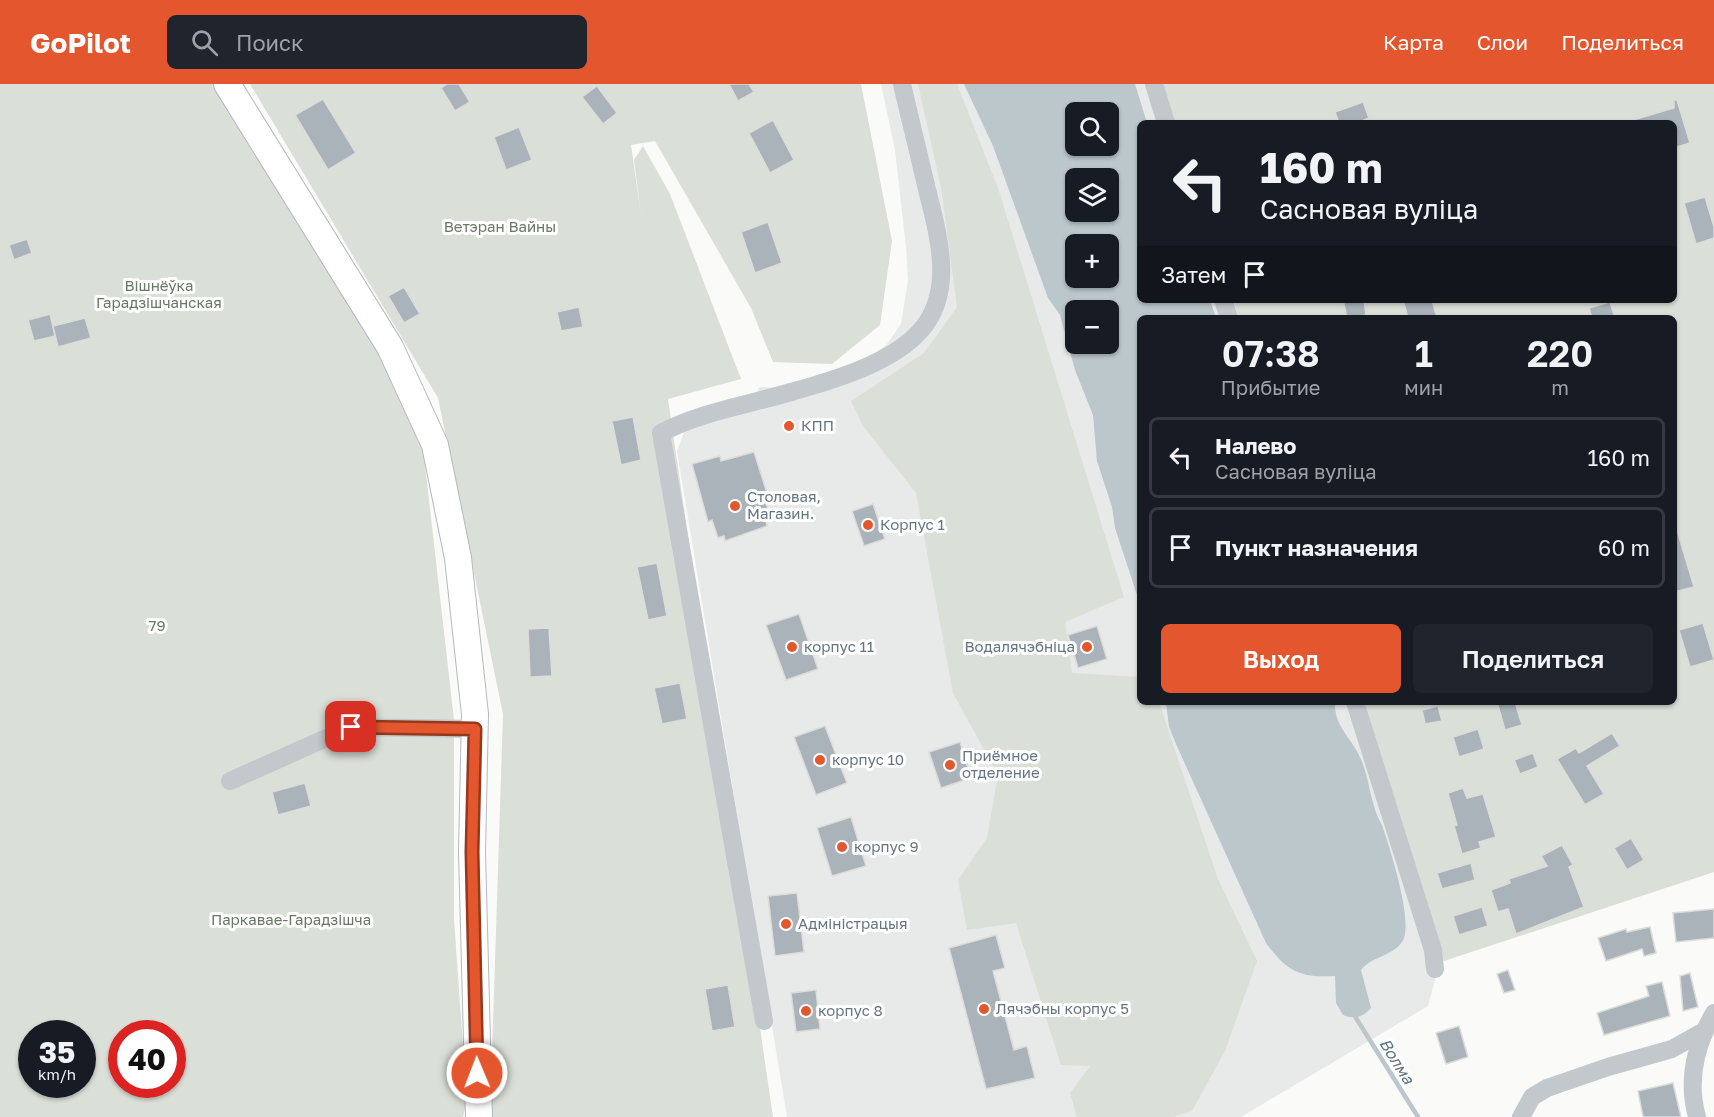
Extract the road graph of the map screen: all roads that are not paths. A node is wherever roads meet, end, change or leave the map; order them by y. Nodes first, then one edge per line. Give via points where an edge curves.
1 (227, 84) edge
2 (902, 84) edge
3 (1154, 84) edge
4 (1165, 120) edge
5 (1356, 705) edge
6 (475, 729) junction
7 (230, 781) dead end
8 (1435, 969) dead end
9 (1714, 1013) edge
10 (764, 1021) dead end
11 (1704, 1031) junction
12 (479, 1117) edge
13 (1521, 1117) edge
14 (1697, 1117) edge

1 - 6 street via 390,347 435,445 458,558
2 - 10 street via 940,252 940,289 929,320 911,340 880,360 791,392 683,421 661,433
3 - 4 street
5 - 8 street via 1433,950
6 - 7 street via 351,727
6 - 12 street via 472,852
9 - 11 street
11 - 13 street via 1672,1049 1547,1088 1532,1097
11 - 14 street via 1691,1083

